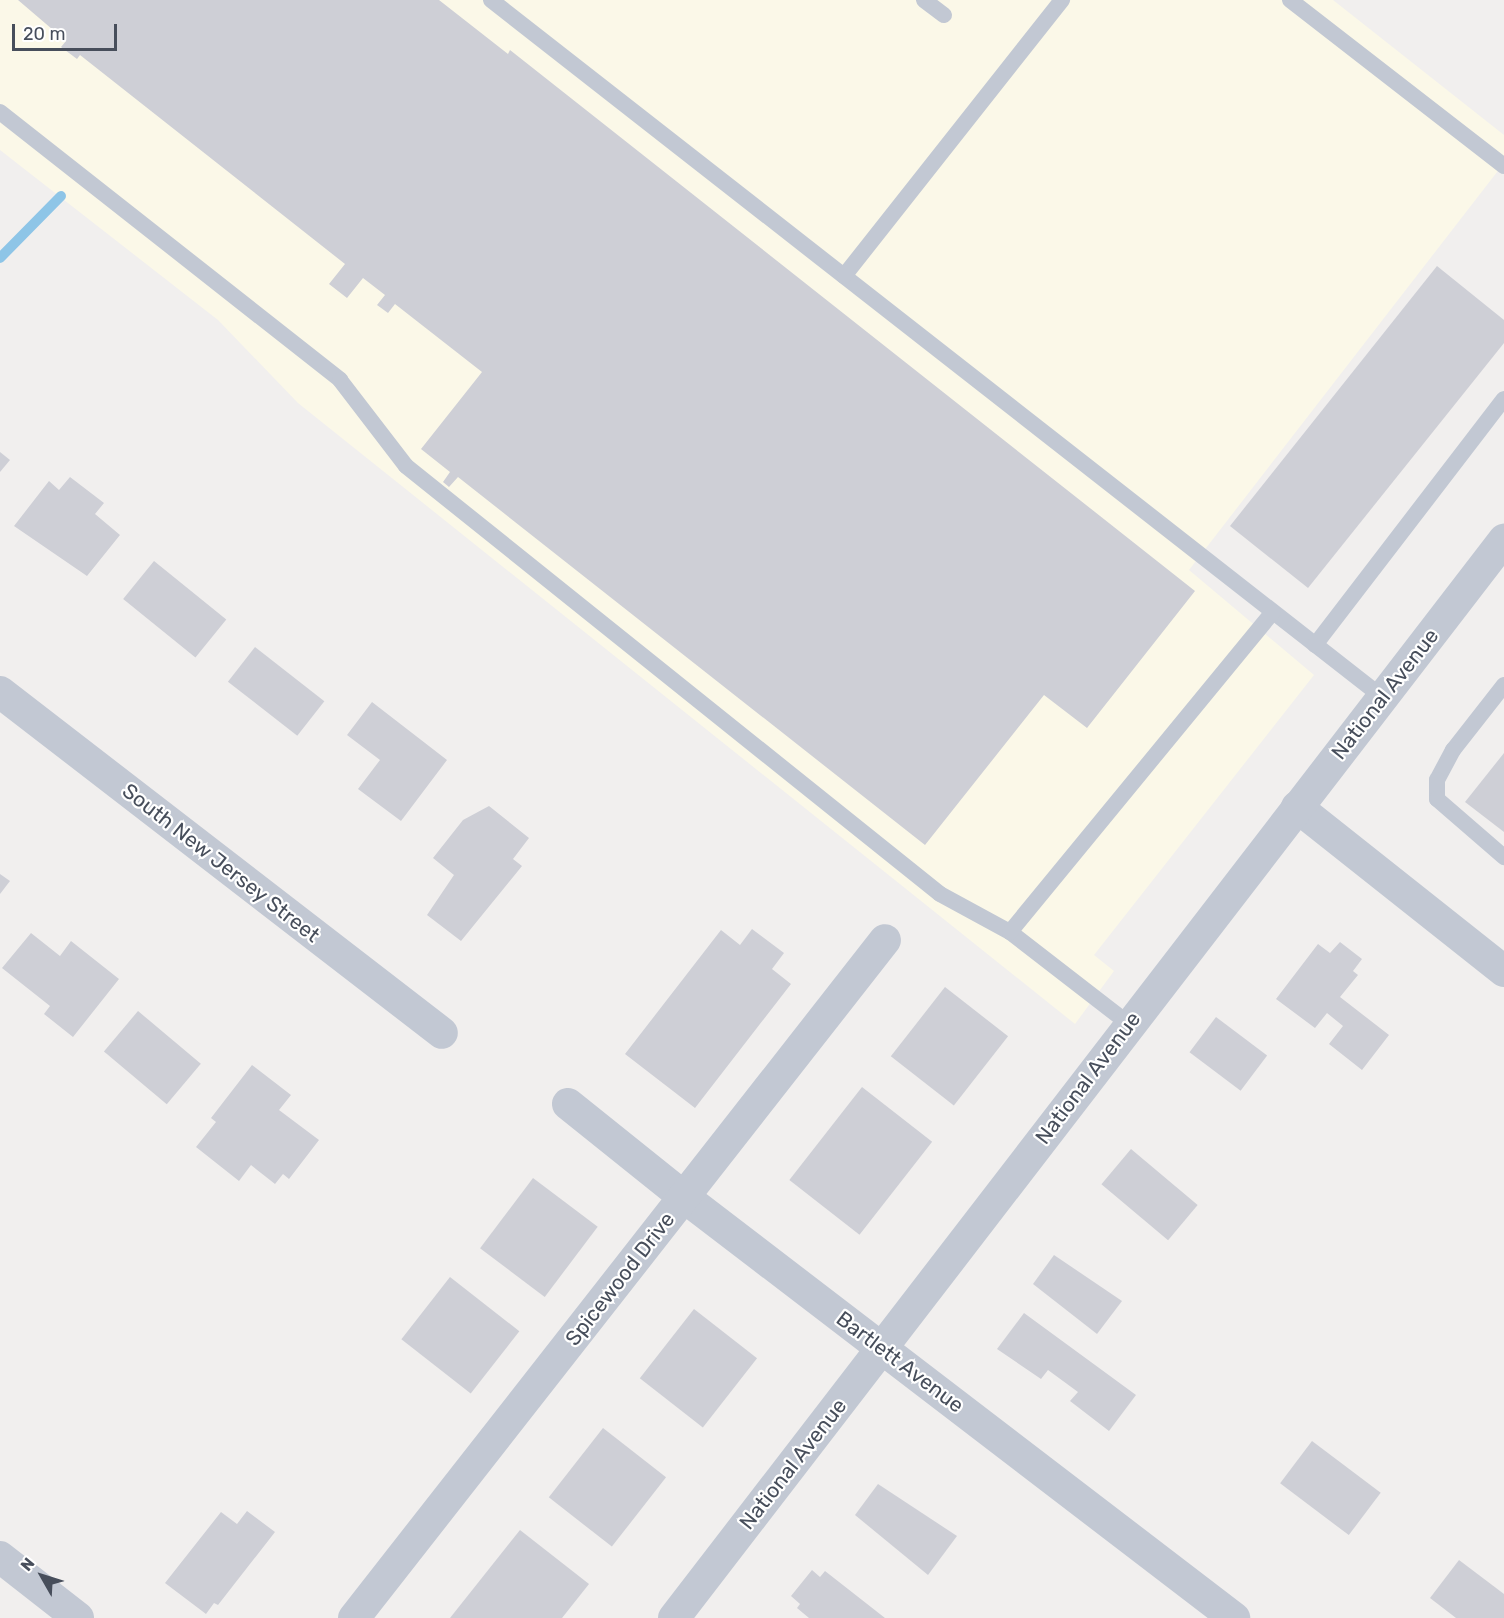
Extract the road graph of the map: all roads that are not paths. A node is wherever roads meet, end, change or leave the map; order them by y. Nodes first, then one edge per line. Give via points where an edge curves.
1 (491, 0) edge
2 (924, 0) edge
3 (1062, 0) edge
4 (1290, 0) edge
5 (944, 15) dead end
6 (0, 112) edge
7 (1504, 166) edge
8 (844, 276) junction
9 (1504, 399) edge
10 (1504, 540) edge
11 (1273, 612) junction
12 (1315, 645) junction
13 (1504, 685) edge
14 (0, 692) edge
15 (1382, 697) junction
16 (1297, 807) junction
17 (1504, 856) edge
18 (1010, 932) junction
19 (885, 940) dead end
20 (1504, 970) edge
21 (1129, 1024) junction
22 (442, 1034) dead end
23 (568, 1104) dead end
24 (684, 1197) junction
25 (883, 1349) junction
26 (0, 1557) edge
27 (78, 1618) edge
28 (354, 1618) edge
29 (674, 1618) edge
30 (1234, 1618) edge

1 - 8 lane
2 - 5 lane
3 - 8 lane
4 - 7 lane
6 - 18 lane via 340,381 406,466 939,894
8 - 11 lane
9 - 12 lane
10 - 15 street, National Avenue
11 - 12 lane
11 - 18 lane
12 - 15 lane
13 - 17 lane via 1453,750 1437,780 1437,800
14 - 22 street, South New Jersey Street
15 - 16 street, National Avenue
16 - 20 street
16 - 21 street, National Avenue
18 - 21 lane
19 - 24 street, Spicewood Drive
21 - 25 street, National Avenue
23 - 24 street, Bartlett Avenue
24 - 25 street, Bartlett Avenue
24 - 28 street, Spicewood Drive
25 - 29 street, National Avenue
25 - 30 street, Bartlett Avenue
26 - 27 street

